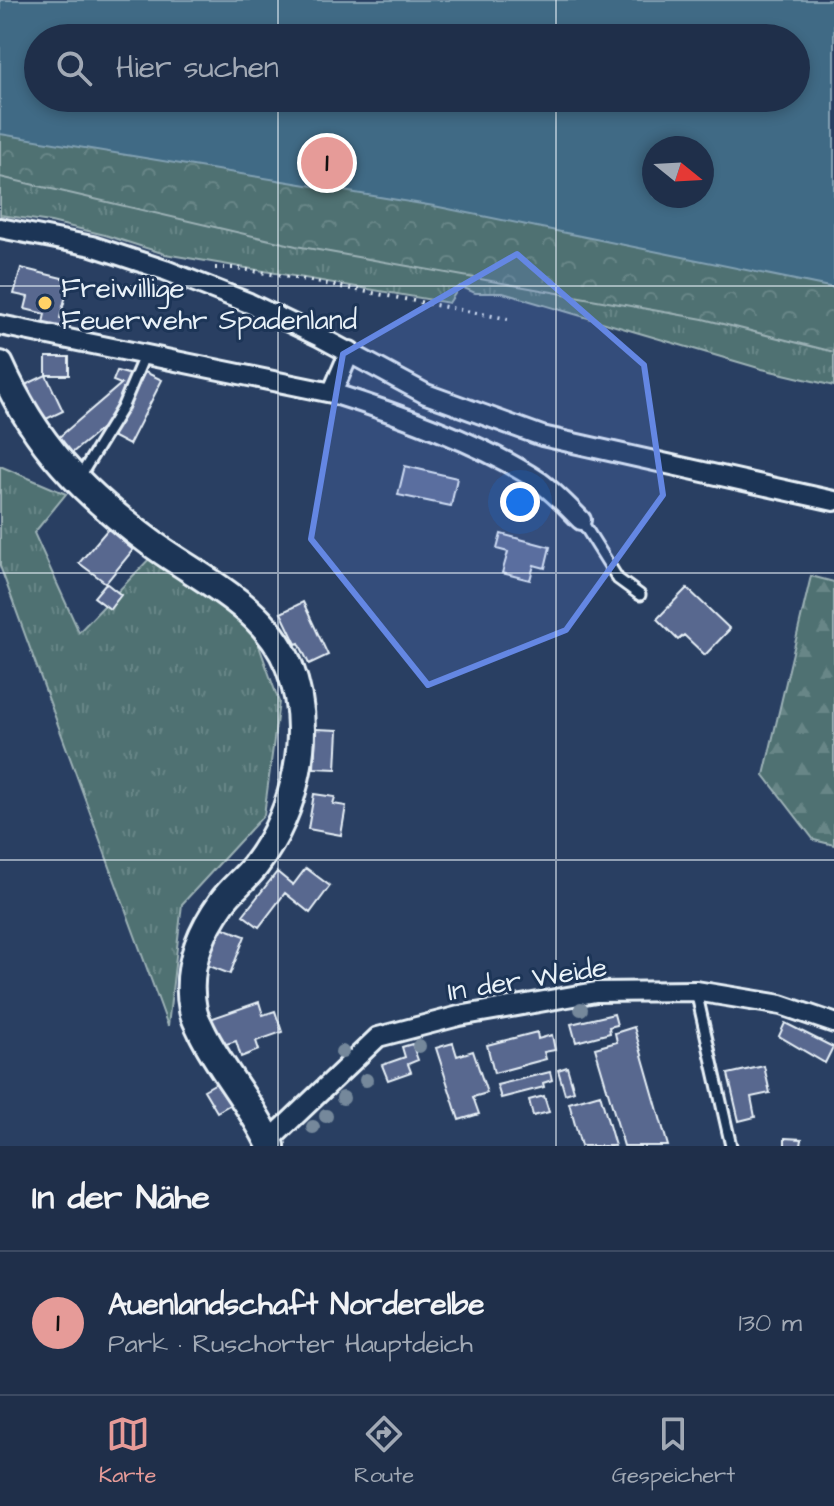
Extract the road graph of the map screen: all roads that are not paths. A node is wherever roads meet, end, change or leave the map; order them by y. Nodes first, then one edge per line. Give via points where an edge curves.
1 (0, 228) edge
2 (0, 325) edge
3 (350, 351) junction
4 (145, 354) junction
5 (0, 365) edge
6 (332, 393) junction
7 (77, 482) junction
8 (834, 501) edge
9 (581, 520) joint
10 (640, 595) dead end
11 (696, 991) junction
12 (834, 1023) edge
13 (270, 1143) edge
14 (731, 1146) edge

1 - 3 street via 92,246 165,270
2 - 4 street
3 - 6 street
3 - 8 street via 426,394 542,436
4 - 6 street
4 - 7 lane via 122,408
5 - 7 street via 41,441
6 - 9 street via 497,458 544,485
7 - 13 street via 152,544 242,603 269,632 289,666 300,713 298,768 282,824 254,867 222,900 198,941 190,977 193,1012 213,1054
9 - 10 lane via 618,579
11 - 12 street, In der Weide via 781,1005
11 - 13 street, In der Weide via 596,992 459,1016 378,1037
11 - 14 lane

